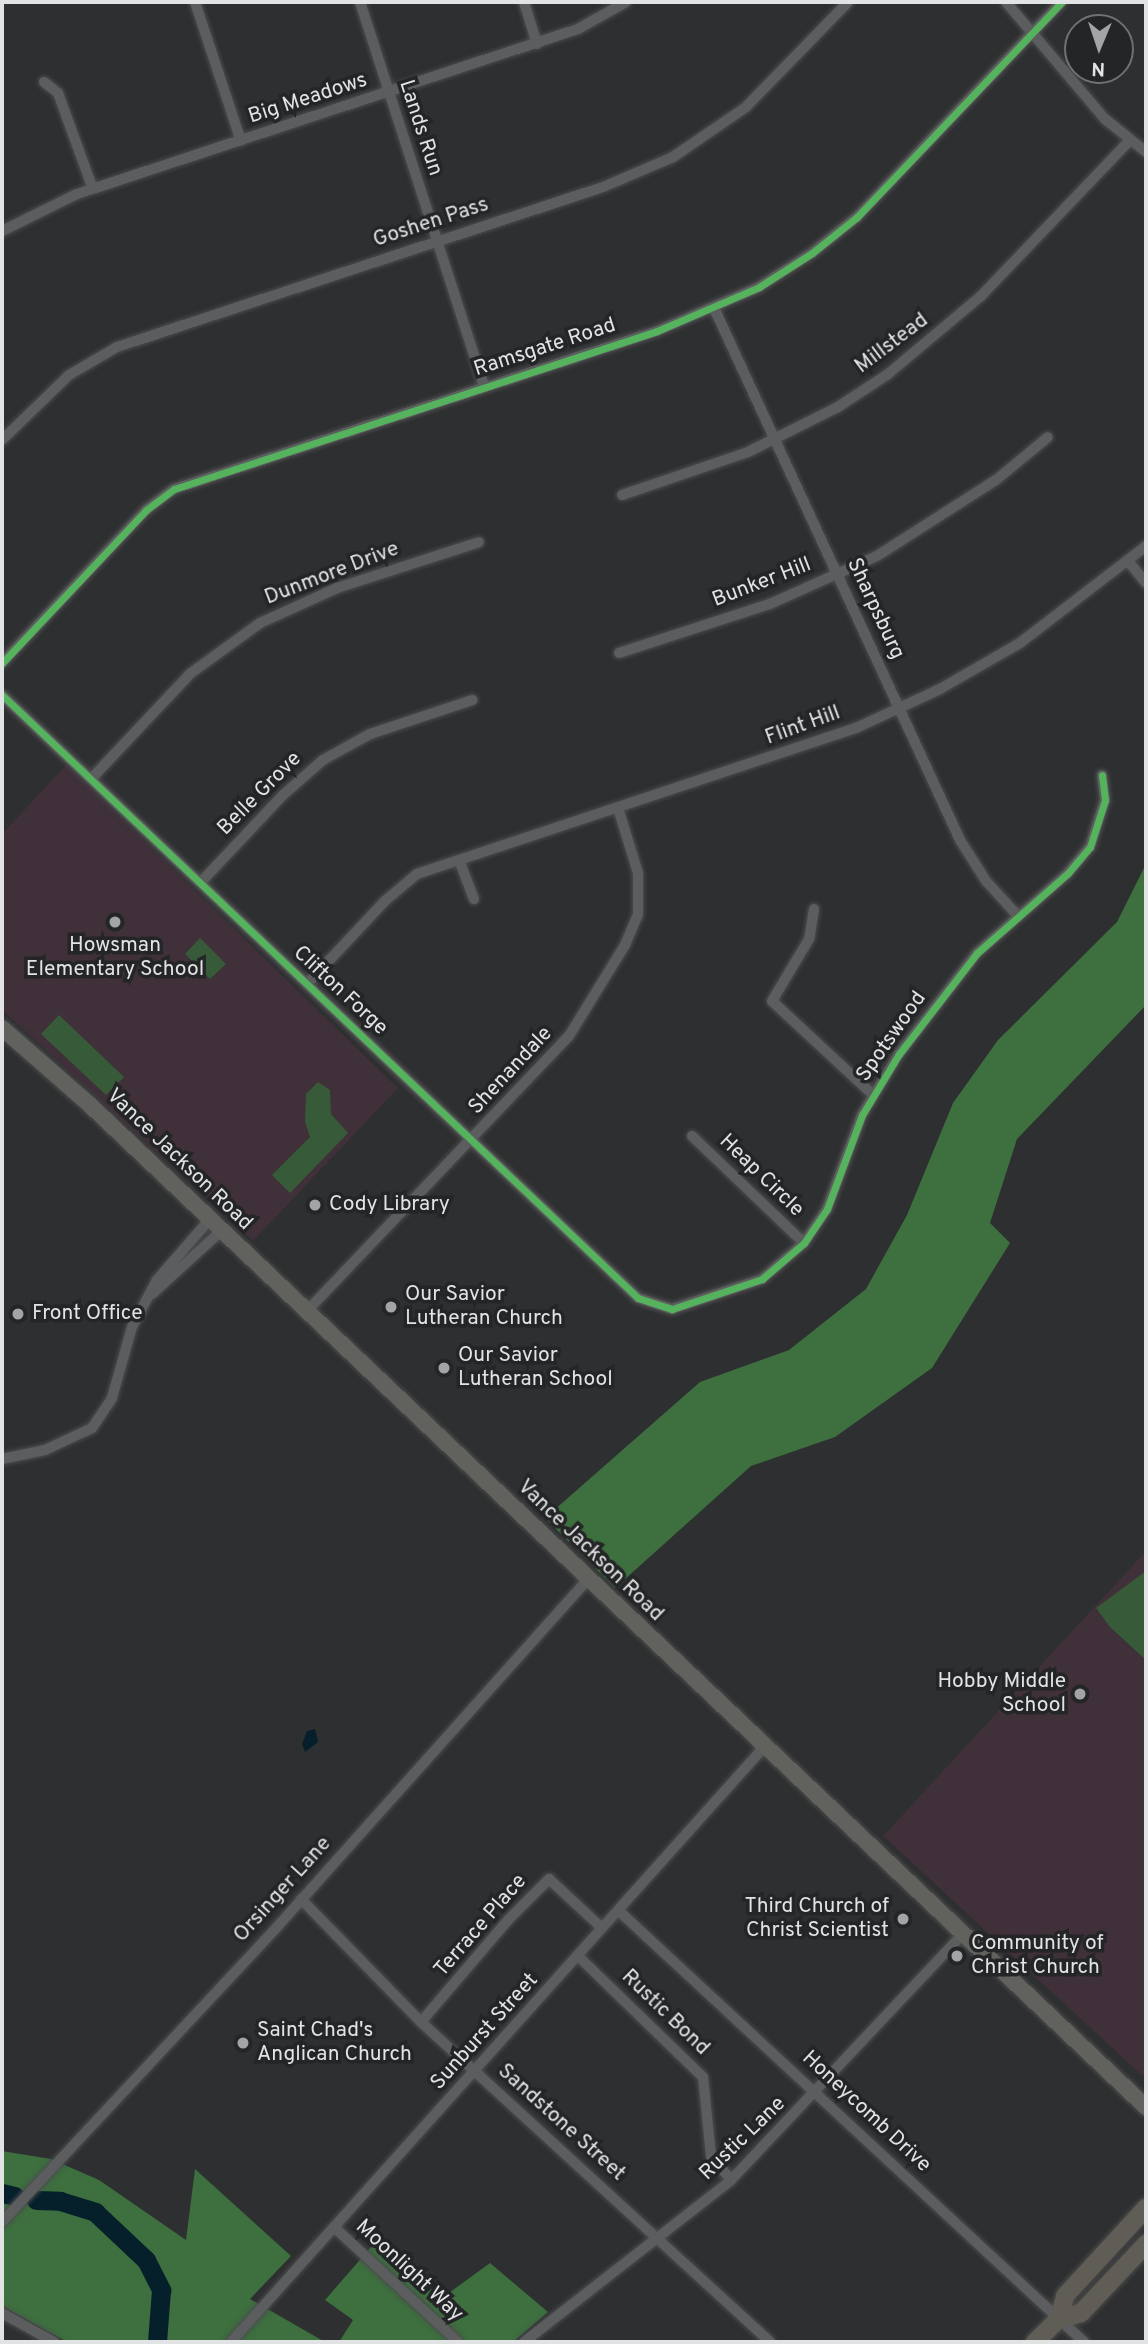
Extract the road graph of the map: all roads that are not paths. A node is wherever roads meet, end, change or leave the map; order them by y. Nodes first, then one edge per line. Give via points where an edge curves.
1 (195, 2) edge
2 (360, 2) edge
3 (524, 2) edge
4 (626, 2) edge
5 (848, 2) edge
6 (1006, 2) edge
7 (1062, 2) edge
8 (1033, 33) junction
9 (537, 44) junction
10 (44, 82) dead end
11 (389, 93) junction
12 (1130, 139) junction
13 (241, 141) junction
14 (1146, 152) edge
15 (93, 189) junction
16 (2, 231) edge
17 (436, 241) junction
18 (715, 308) junction
19 (484, 386) junction
20 (1048, 437) dead end
21 (775, 439) junction
22 (2, 440) edge
23 (622, 495) dead end
24 (479, 542) dead end
25 (1146, 546) edge
26 (1129, 562) junction
27 (838, 575) junction
28 (1146, 583) edge
29 (619, 653) dead end
30 (2, 663) edge
31 (2, 695) edge
32 (472, 700) dead end
33 (900, 708) junction
34 (1102, 775) dead end
35 (91, 779) junction
36 (618, 808) junction
37 (459, 860) junction
38 (201, 882) junction
39 (474, 899) dead end
40 (814, 909) dead end
41 (1017, 915) junction
42 (307, 984) junction
43 (2, 1028) edge
44 (873, 1095) junction
45 (692, 1136) dead end
46 (473, 1140) junction
47 (216, 1225) junction
48 (804, 1243) junction
49 (152, 1294) junction
50 (656, 1307) joint
51 (307, 1311) junction
52 (2, 1459) edge
53 (588, 1579) junction
54 (765, 1746) junction
55 (301, 1899) junction
56 (619, 1911) junction
57 (603, 1928) junction
58 (962, 1935) junction
59 (579, 1957) junction
60 (421, 2022) junction
61 (475, 2072) junction
62 (817, 2093) junction
63 (1146, 2107) edge
64 (732, 2180) junction
65 (1146, 2208) edge
66 (2, 2222) edge
67 (334, 2227) junction
68 (659, 2237) junction
69 (1146, 2244) edge
70 (2, 2313) edge
71 (1059, 2319) junction
72 (54, 2342) edge
73 (231, 2342) edge
74 (457, 2342) edge
75 (524, 2342) edge
76 (770, 2342) edge
77 (1035, 2342) edge
78 (1084, 2342) edge

1 - 13 street
2 - 11 street, Lands Run
3 - 9 street
4 - 9 street, Big Meadows via 578,29
5 - 17 street, Goshen Pass via 746,107 673,157 603,187
6 - 8 street
7 - 8 street, Ramsgate Road
8 - 12 street via 1105,119
8 - 18 street, Ramsgate Road via 857,217 812,253
9 - 11 street, Big Meadows
10 - 15 street via 58,93
11 - 13 street, Big Meadows
11 - 17 street, Lands Run
12 - 14 street
12 - 21 street, Millstead via 934,338 838,408
13 - 15 street, Big Meadows
15 - 16 street, Big Meadows
17 - 19 street, Lands Run
17 - 22 street, Goshen Pass via 117,347 69,375
18 - 19 street, Ramsgate Road
18 - 21 street, Sharpsburg
19 - 30 street, Ramsgate Road via 174,489 146,510
20 - 27 street, Bunker Hill via 921,530
21 - 23 street, Millstead
21 - 27 street, Sharpsburg
24 - 35 street, Dunmore Drive via 337,589 260,623 191,673
25 - 26 street, Flint Hill
26 - 28 street
26 - 33 street, Flint Hill via 1020,643
27 - 29 street, Bunker Hill via 770,604
27 - 33 street, Sharpsburg
31 - 35 street, Clifton Forge
32 - 38 street, Belle Grove via 370,734 323,760 283,795
33 - 36 street, Flint Hill via 808,747
33 - 41 street, Sharpsburg via 960,841 986,881
34 - 41 street, Spotswood via 1105,800 1090,847 1068,873
35 - 38 street, Clifton Forge
36 - 37 street, Flint Hill
36 - 46 street, Shenandale via 640,884 631,936 569,1036
37 - 39 street
37 - 42 street, Flint Hill via 417,874 400,887
38 - 42 street, Clifton Forge
40 - 44 street via 809,939 772,1001
41 - 44 street, Spotswood via 947,990
42 - 46 street, Clifton Forge
43 - 47 main road, Vance Jackson Road
44 - 48 street, Spotswood via 827,1209
45 - 48 street, Heap Circle
46 - 50 street, Clifton Forge via 638,1297
46 - 51 street, Shenandale
47 - 49 street
47 - 49 street via 157,1280
47 - 51 main road, Vance Jackson Road
48 - 50 street, Spotswood via 762,1279 688,1306
49 - 52 street via 132,1327 112,1398 92,1428 45,1450
51 - 53 main road, Vance Jackson Road
53 - 54 main road, Vance Jackson Road
53 - 55 street, Orsinger Lane
54 - 56 street, Sunburst Street
54 - 58 main road, Vance Jackson Road
55 - 60 street, Sandstone Street
55 - 66 street, Orsinger Lane
56 - 57 street, Sunburst Street
56 - 62 street, Honeycomb Drive
57 - 59 street, Sunburst Street
57 - 60 street, Terrace Place via 549,1879
58 - 62 street, Rustic Lane
58 - 63 main road, Vance Jackson Road
59 - 61 street, Sunburst Street
59 - 64 street, Rustic Bond via 703,2077 710,2156
60 - 61 street, Sandstone Street
61 - 67 street, Sunburst Street
61 - 68 street, Sandstone Street
62 - 64 street, Rustic Lane
62 - 71 street, Honeycomb Drive
64 - 68 street, Rustic Lane
65 - 71 main road via 1065,2296
67 - 73 street, Sunburst Street
67 - 74 street, Moonlight Way
68 - 75 street, Rustic Lane
68 - 76 street, Sandstone Street
69 - 71 main road via 1081,2313
70 - 72 street
71 - 77 main road
71 - 78 street, Honeycomb Drive

